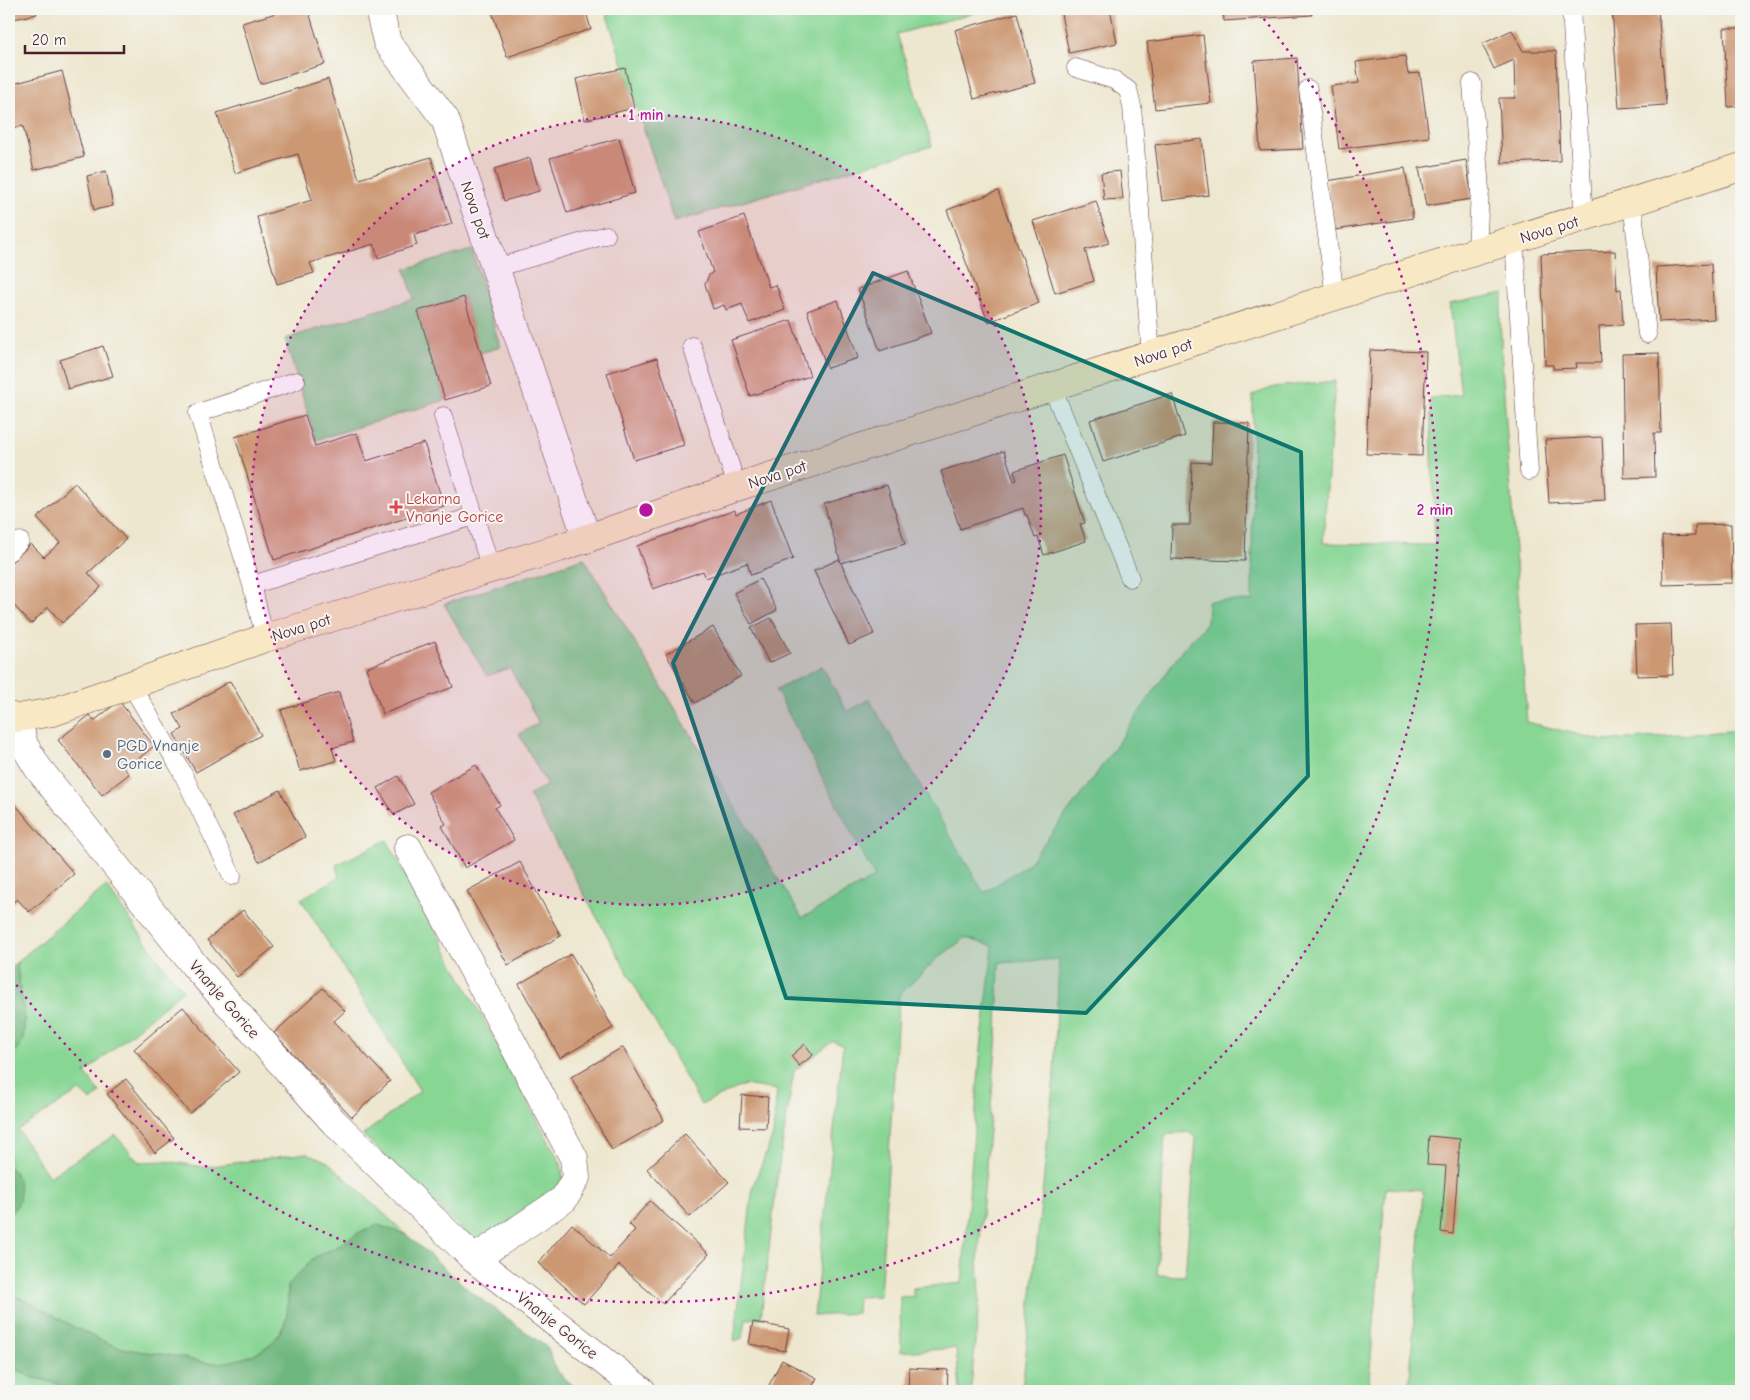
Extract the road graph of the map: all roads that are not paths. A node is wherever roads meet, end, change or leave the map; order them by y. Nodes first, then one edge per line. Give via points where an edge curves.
1 (379, 9) edge
2 (1571, 9) edge
3 (1076, 68) dead end
4 (1472, 83) dead end
5 (1308, 89) dead end
6 (1741, 167) edge
7 (1632, 202) junction
8 (1584, 218) junction
9 (606, 235) dead end
10 (1514, 240) junction
11 (1477, 252) junction
12 (496, 268) junction
13 (1334, 297) junction
14 (1647, 334) dead end
15 (692, 346) dead end
16 (1151, 356) junction
17 (296, 381) dead end
18 (1052, 387) junction
19 (443, 416) dead end
20 (1529, 471) dead end
21 (737, 487) junction
22 (474, 516) junction
23 (587, 539) junction
24 (491, 569) junction
25 (1130, 578) dead end
26 (252, 585) junction
27 (265, 638) junction
28 (130, 683) junction
29 (14, 726) edge
30 (408, 848) dead end
31 (232, 876) dead end
32 (474, 1260) junction
33 (642, 1391) edge

1 - 12 street, Nova pot via 387,42 445,119
2 - 8 lane
3 - 16 lane via 1114,80 1128,90 1132,106
4 - 11 lane via 1480,190
5 - 13 lane
6 - 7 street, Nova pot
7 - 8 street, Nova pot
7 - 14 lane
8 - 10 street, Nova pot
9 - 12 lane
10 - 11 street, Nova pot
10 - 20 lane
11 - 13 street, Nova pot
12 - 23 street, Nova pot
13 - 16 street, Nova pot
15 - 21 lane
16 - 18 street, Nova pot
17 - 26 lane via 198,413
18 - 21 street, Nova pot
18 - 25 lane
19 - 22 lane
21 - 23 street, Nova pot
22 - 24 lane
22 - 26 lane
23 - 24 street, Nova pot
24 - 27 street, Nova pot
26 - 27 lane
27 - 28 street, Nova pot
28 - 29 street, Nova pot
28 - 31 lane via 180,768
29 - 32 street, Vnanje Gorice via 38,768 195,966 333,1121
30 - 32 street via 574,1158 576,1178 564,1198
32 - 33 street, Vnanje Gorice

